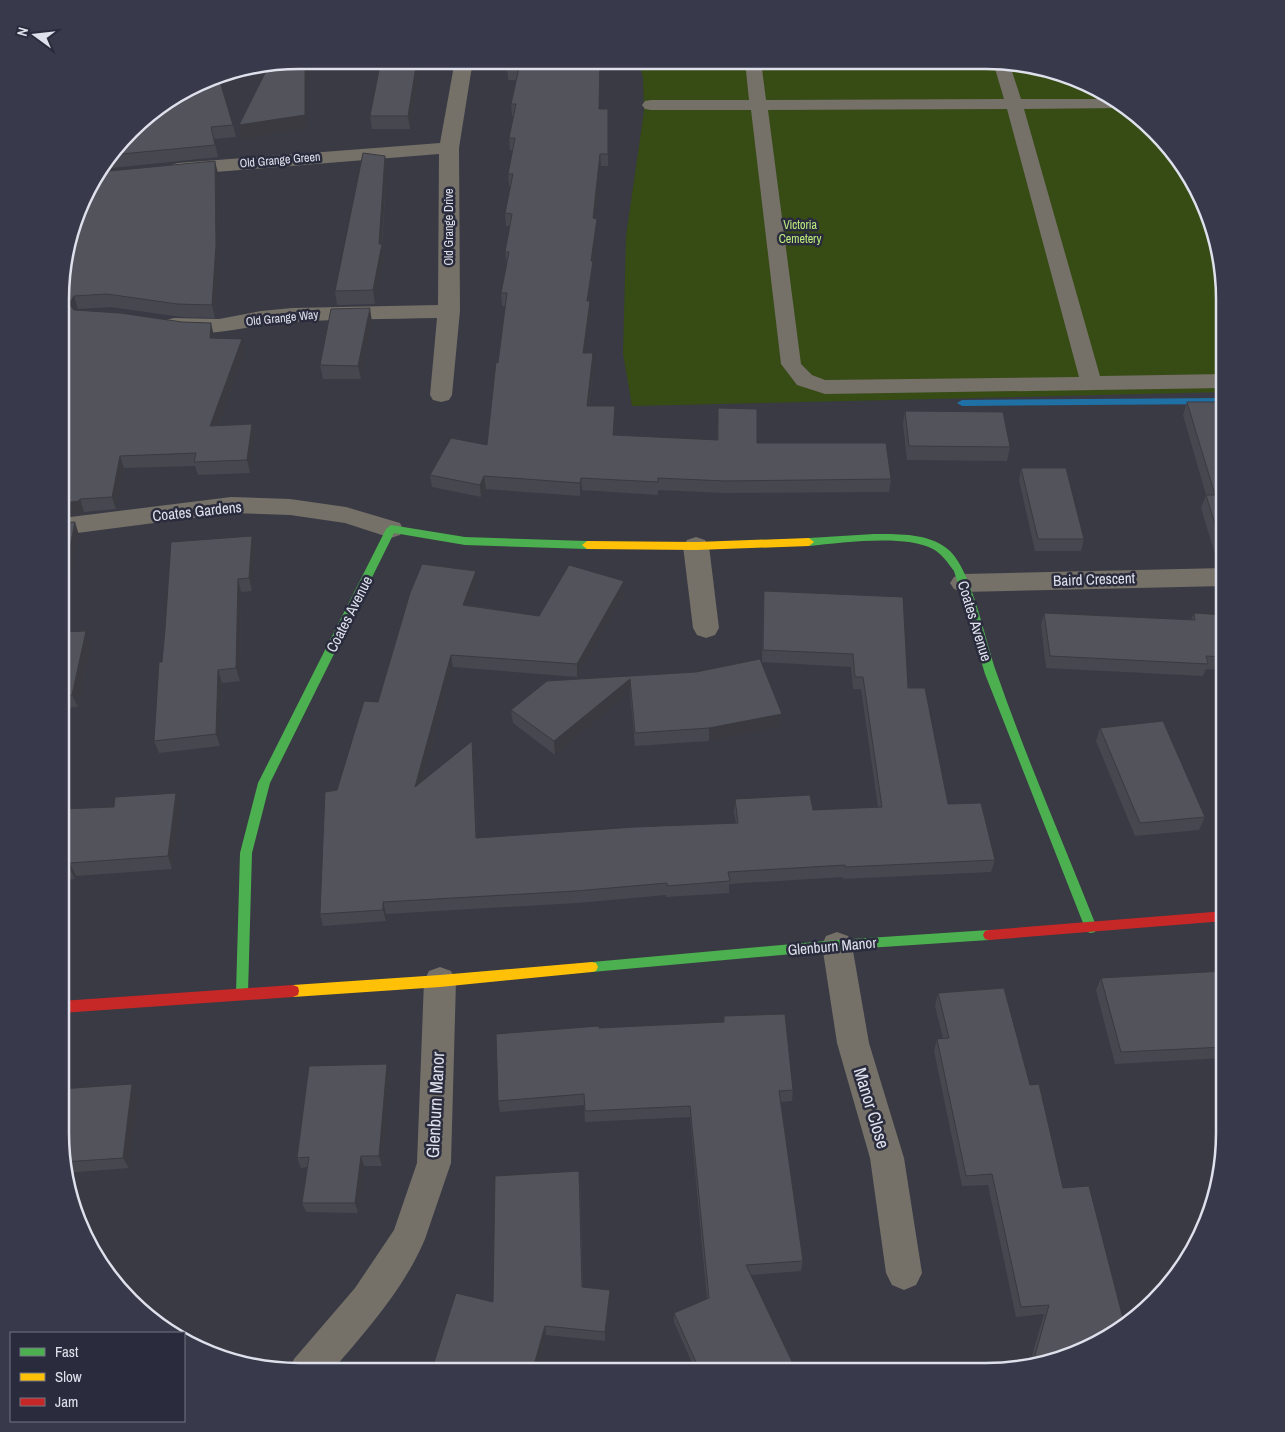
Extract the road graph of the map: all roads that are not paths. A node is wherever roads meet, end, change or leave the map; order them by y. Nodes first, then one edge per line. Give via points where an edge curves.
1 (462, 69) edge
2 (755, 69) edge
3 (1003, 69) edge
4 (1014, 104) junction
5 (1110, 104) edge
6 (651, 105) dead end
7 (759, 105) junction
8 (449, 148) junction
9 (162, 171) edge
10 (449, 311) junction
11 (155, 322) edge
12 (1216, 381) edge
13 (1091, 382) junction
14 (441, 394) dead end
15 (69, 526) edge
16 (391, 529) junction
17 (696, 546) junction
18 (1216, 577) edge
19 (964, 583) junction
20 (706, 628) dead end
21 (1216, 917) edge
22 (1091, 928) junction
23 (838, 945) junction
24 (440, 981) junction
25 (242, 993) junction
26 (69, 1006) edge
27 (904, 1273) dead end
28 (315, 1363) edge

1 - 8 street, Old Grange Drive
2 - 7 lane
3 - 4 lane
4 - 5 lane
4 - 7 lane
4 - 13 lane
6 - 7 lane
7 - 13 lane via 791,364 800,378 825,387
8 - 9 street, Old Grange Green
8 - 10 street, Old Grange Drive
10 - 11 street, Old Grange Way via 292,315 215,327
10 - 14 street, Old Grange Drive
12 - 13 lane
15 - 16 street, Coates Gardens via 231,505 290,507 346,515
16 - 17 street, Coates Avenue via 492,543
16 - 25 street, Coates Avenue via 264,783 246,853
17 - 19 street, Coates Avenue via 917,540 945,551
17 - 20 street
18 - 19 street, Baird Crescent
19 - 22 street, Coates Avenue via 991,674
21 - 22 street, Glenburn Manor
22 - 23 street, Glenburn Manor
23 - 24 street, Glenburn Manor
23 - 27 street, Manor Close via 853,1043 887,1158
24 - 25 street, Glenburn Manor
24 - 28 street, Glenburn Manor via 434,1163 408,1238 368,1301
25 - 26 street, Glenburn Manor

